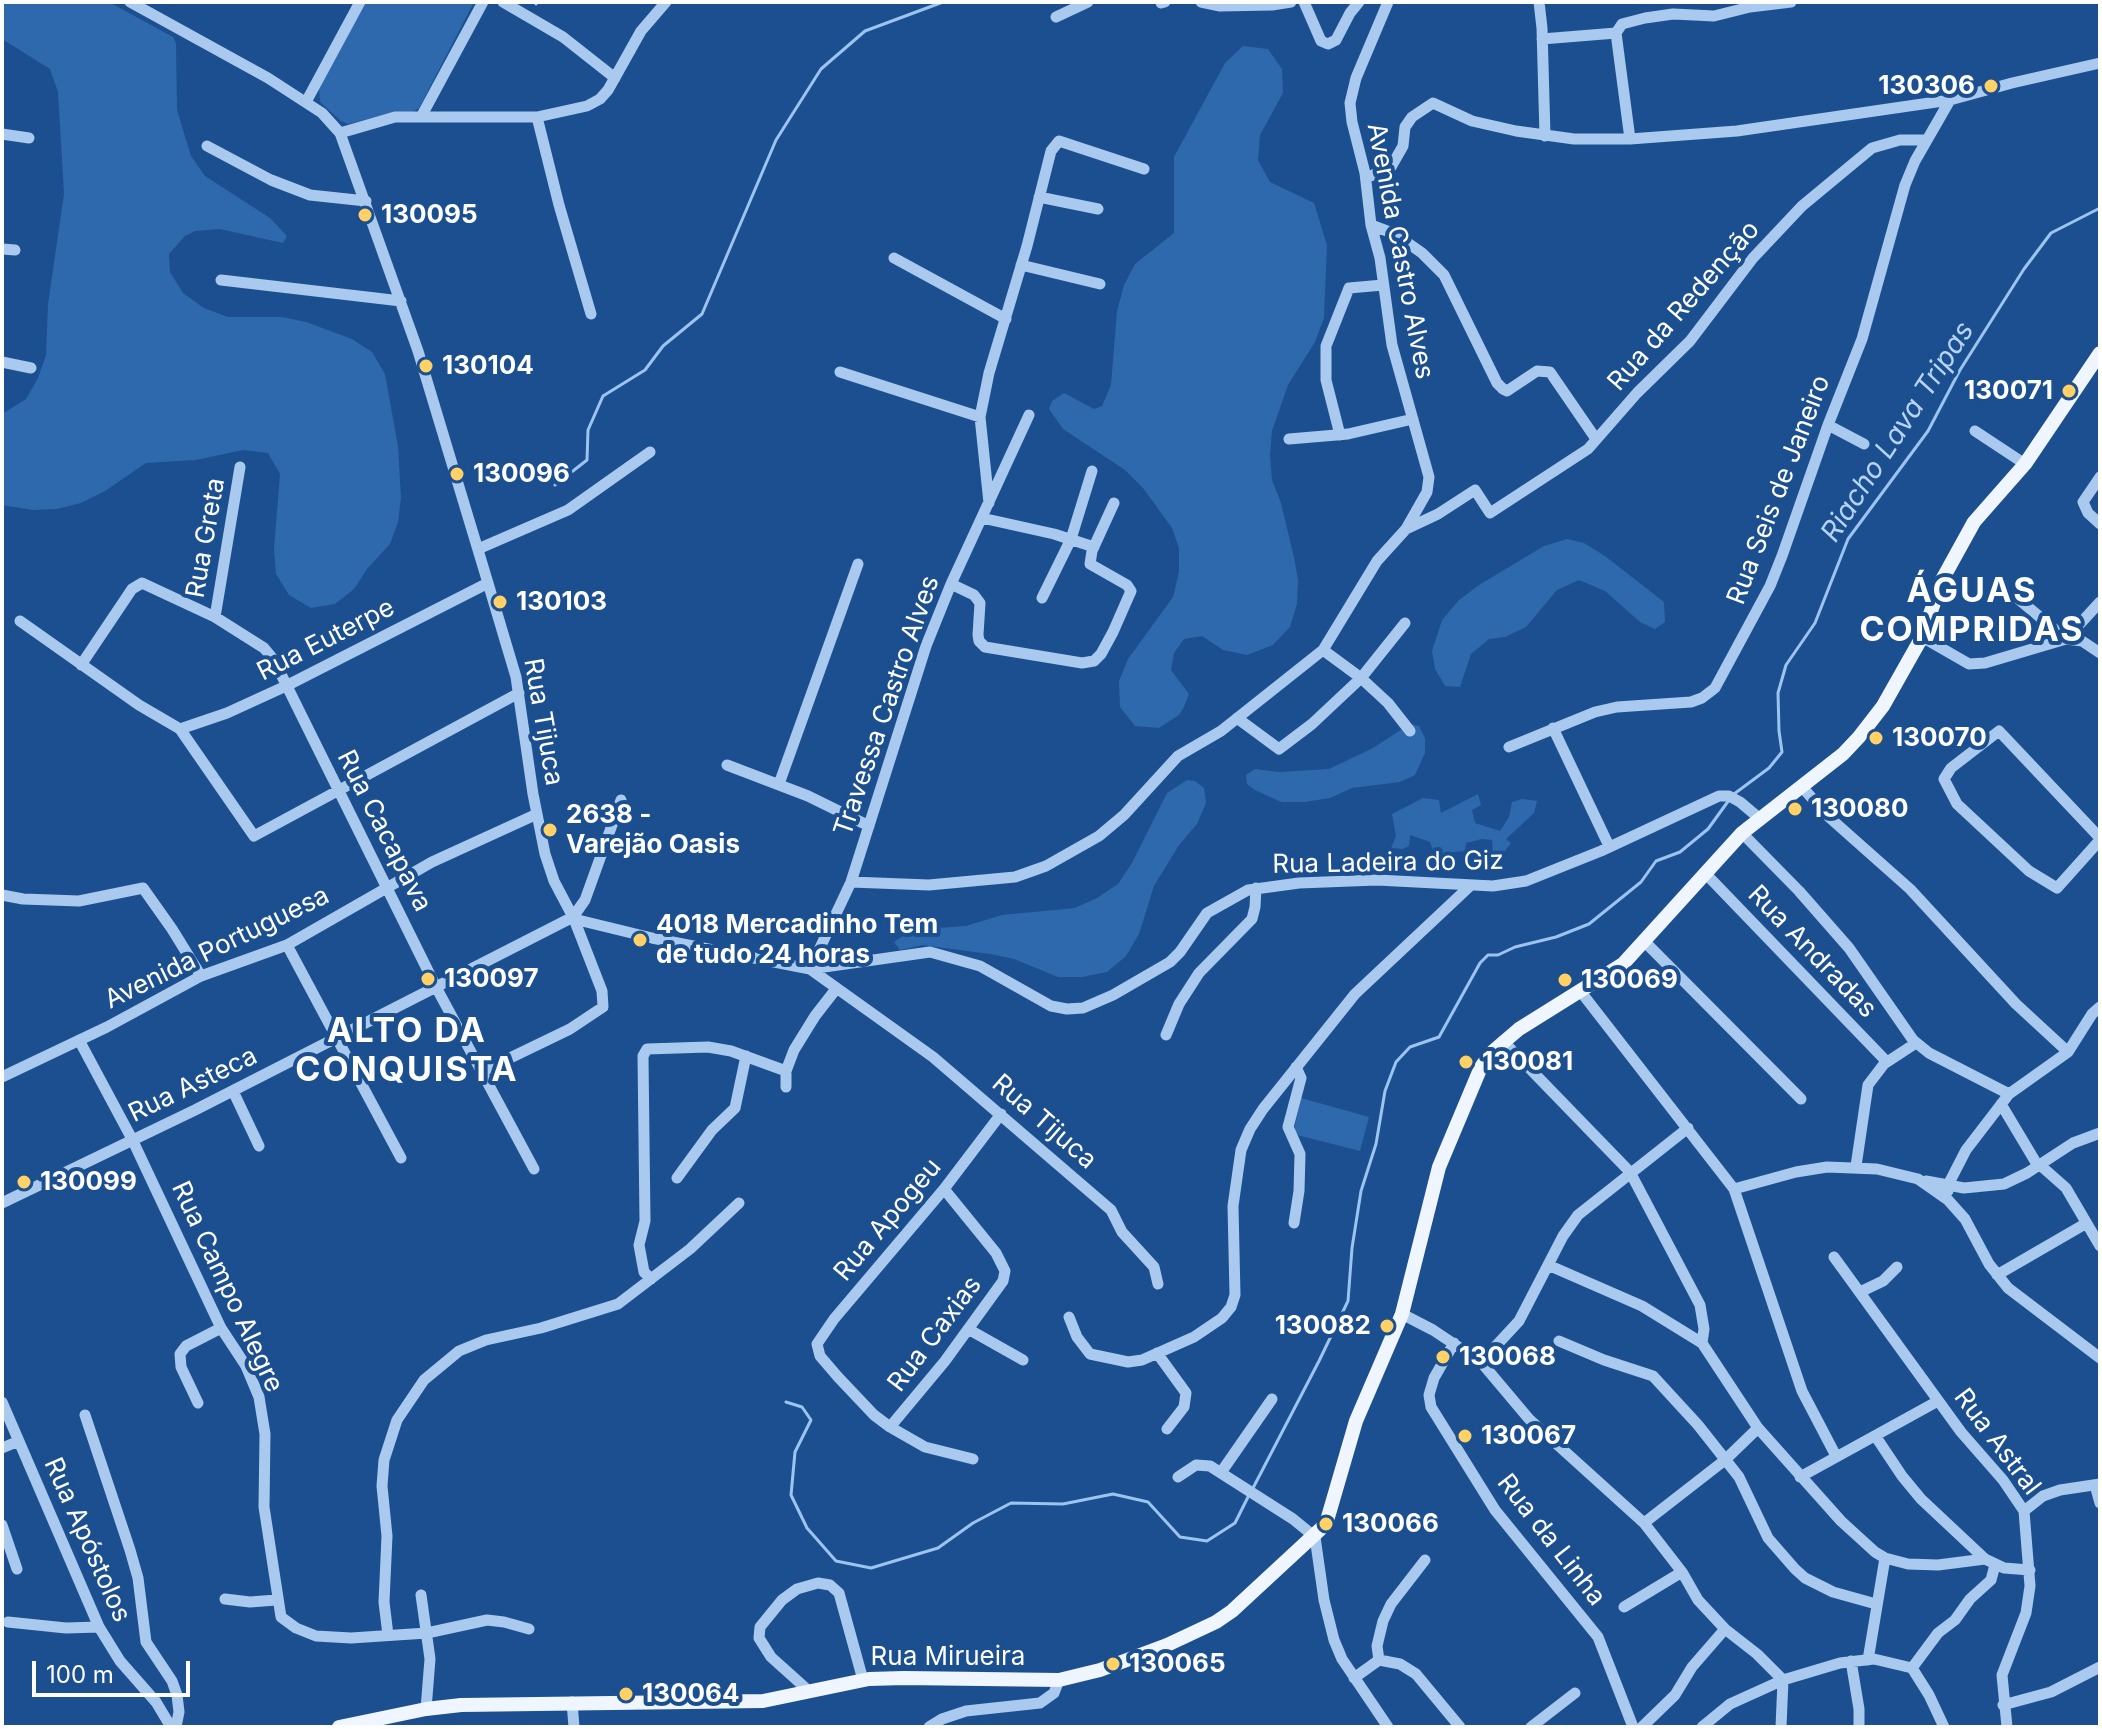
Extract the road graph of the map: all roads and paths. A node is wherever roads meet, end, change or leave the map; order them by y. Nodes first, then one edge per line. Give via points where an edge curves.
1 (130, 2) edge
2 (360, 2) edge
3 (483, 2) edge
4 (503, 2) edge
5 (666, 2) edge
6 (1088, 2) edge
7 (1201, 2) edge
8 (1291, 2) edge
9 (1304, 2) edge
10 (1359, 2) edge
11 (1388, 2) edge
12 (1539, 2) edge
13 (1791, 2) edge
14 (1750, 5) edge
15 (1056, 17) dead end
16 (1616, 33) junction
17 (1542, 39) junction
18 (2100, 63) edge
19 (615, 78) junction
20 (1950, 100) junction
21 (306, 102) junction
22 (421, 117) junction
23 (537, 117) junction
24 (340, 133) junction
25 (2, 134) edge
26 (1545, 136) junction
27 (29, 138) dead end
28 (1630, 139) junction
29 (1926, 140) junction
30 (207, 146) dead end
31 (1144, 169) dead end
32 (1366, 178) junction
33 (1039, 197) junction
34 (366, 201) junction
35 (1098, 209) dead end
36 (1371, 225) junction
37 (894, 258) dead end
38 (1021, 265) junction
39 (221, 280) dead end
40 (1100, 284) dead end
41 (1383, 285) junction
42 (401, 301) junction
43 (591, 314) dead end
44 (1006, 319) junction
45 (2100, 353) edge
46 (2, 362) edge
47 (31, 368) dead end
48 (840, 372) dead end
49 (2094, 374) edge
50 (1029, 415) dead end
51 (980, 417) junction
52 (1413, 419) junction
53 (1828, 425) junction
54 (1975, 431) dead end
55 (1340, 435) junction
56 (1289, 439) dead end
57 (1596, 439) junction
58 (1864, 444) dead end
59 (650, 452) dead end
60 (2025, 464) junction
61 (240, 467) dead end
62 (1092, 471) dead end
63 (2100, 477) edge
64 (989, 503) junction
65 (1114, 503) dead end
66 (982, 518) junction
67 (2100, 524) edge
68 (1406, 529) junction
69 (1071, 539) junction
70 (1094, 547) junction
71 (478, 549) junction
72 (858, 564) dead end
73 (488, 583) junction
74 (951, 584) junction
75 (2016, 597) dead end
76 (1042, 598) dead end
77 (2100, 602) edge
78 (215, 617) junction
79 (20, 621) dead end
80 (1405, 623) dead end
81 (1922, 637) junction
82 (2066, 639) junction
83 (1323, 650) junction
84 (2100, 653) edge
85 (81, 665) junction
86 (1361, 678) junction
87 (286, 686) junction
88 (519, 693) junction
89 (1237, 718) junction
90 (1553, 728) junction
91 (180, 729) junction
92 (1410, 731) dead end
93 (1509, 747) dead end
94 (727, 765) dead end
95 (779, 784) junction
96 (1802, 787) junction
97 (339, 790) junction
98 (621, 800) dead end
99 (537, 814) junction
100 (1759, 818) junction
101 (869, 826) junction
102 (1742, 833) junction
103 (2100, 839) edge
104 (1609, 846) junction
105 (1705, 873) junction
106 (851, 882) junction
107 (387, 886) junction
108 (1470, 886) junction
109 (1256, 888) junction
110 (2, 895) edge
111 (574, 918) junction
112 (1645, 942) junction
113 (287, 945) junction
114 (810, 969) junction
115 (201, 976) junction
116 (436, 987) junction
117 (836, 989) junction
118 (1581, 992) junction
119 (2100, 1007) edge
120 (1166, 1035) dead end
121 (336, 1039) junction
122 (79, 1040) junction
123 (1503, 1041) junction
124 (1916, 1043) junction
125 (2068, 1052) junction
126 (746, 1056) junction
127 (1887, 1062) junction
128 (1296, 1067) junction
129 (786, 1071) junction
130 (481, 1072) junction
131 (2, 1077) edge
132 (786, 1087) dead end
133 (233, 1091) junction
134 (1801, 1099) dead end
135 (2005, 1099) junction
136 (1001, 1114) junction
137 (1688, 1128) junction
138 (2100, 1133) edge
139 (132, 1139) junction
140 (259, 1146) dead end
141 (401, 1158) dead end
142 (1856, 1166) junction
143 (2039, 1166) junction
144 (534, 1169) dead end
145 (1630, 1172) junction
146 (677, 1178) dead end
147 (1918, 1179) junction
148 (1948, 1185) junction
149 (944, 1189) junction
150 (1734, 1189) junction
151 (1948, 1200) junction
152 (2, 1203) edge
153 (739, 1203) dead end
154 (1294, 1223) dead end
155 (2085, 1224) junction
156 (2100, 1246) edge
157 (1834, 1257) dead end
158 (1548, 1265) junction
159 (1897, 1267) dead end
160 (1997, 1275) junction
161 (651, 1279) junction
162 (1158, 1284) dead end
163 (1860, 1292) junction
164 (1402, 1314) junction
165 (1069, 1317) dead end
166 (221, 1328) junction
167 (968, 1329) junction
168 (1559, 1341) dead end
169 (1454, 1343) junction
170 (1702, 1343) junction
171 (1157, 1353) junction
172 (2100, 1358) edge
173 (1023, 1360) dead end
174 (1481, 1362) junction
175 (1272, 1399) dead end
176 (1938, 1401) junction
177 (2, 1402) edge
178 (198, 1403) dead end
179 (85, 1415) dead end
180 (890, 1427) junction
181 (1758, 1428) junction
182 (1167, 1429) dead end
183 (1876, 1437) junction
184 (19, 1441) junction
185 (2, 1448) edge
186 (1836, 1456) junction
187 (973, 1459) dead end
188 (1725, 1460) junction
189 (1222, 1471) junction
190 (1178, 1477) dead end
191 (1800, 1477) junction
192 (2097, 1484) edge
193 (2100, 1503) edge
194 (2024, 1511) junction
195 (1644, 1523) junction
196 (2, 1525) edge
197 (1315, 1537) junction
198 (1885, 1558) junction
199 (1425, 1560) dead end
200 (1990, 1562) junction
201 (17, 1569) dead end
202 (2030, 1570) junction
203 (1682, 1572) junction
204 (421, 1595) dead end
205 (225, 1599) dead end
206 (276, 1600) junction
207 (1876, 1604) junction
208 (1624, 1607) dead end
209 (8, 1622) dead end
210 (99, 1627) junction
211 (529, 1629) dead end
212 (1725, 1629) junction
213 (427, 1633) junction
214 (388, 1635) junction
215 (1379, 1660) junction
216 (1868, 1660) junction
217 (1851, 1661) junction
218 (2100, 1667) edge
219 (1912, 1668) junction
220 (1354, 1678) junction
221 (863, 1680) junction
222 (1059, 1680) junction
223 (1783, 1680) junction
224 (810, 1692) junction
225 (1575, 1693) dead end
226 (572, 1702) junction
227 (2003, 1705) junction
228 (426, 1709) junction
229 (174, 1727) edge
230 (339, 1727) edge
231 (574, 1727) edge
232 (929, 1727) edge
233 (1388, 1727) edge
234 (1460, 1727) edge
235 (1531, 1727) edge
236 (1633, 1727) edge
237 (1642, 1727) edge
238 (1702, 1727) edge
239 (1781, 1727) edge
240 (1859, 1727) edge
241 (1944, 1727) edge
242 (2007, 1727) edge

1 - 21 street, Rua Tijuca
2 - 21 street
3 - 22 street
4 - 19 street via 563,37
5 - 19 street via 641,31
6 - 15 street
7 - 8 street
9 - 10 street via 1321,41 1328,44 1336,40
11 - 32 street, Avenida Castro Alves via 1350,103
12 - 17 street
13 - 14 street
14 - 16 street via 1714,16 1664,14 1622,24
16 - 17 street
16 - 28 street
17 - 26 street
18 - 20 street
19 - 23 street via 600,99 587,106
20 - 28 street via 1737,131
20 - 29 street, Rua Seis de Janeiro
21 - 24 street, Rua Tijuca
22 - 23 street
22 - 24 street via 395,117
23 - 43 street
24 - 34 street, Rua Tijuca
25 - 27 street
26 - 28 street
26 - 32 street via 1472,121 1433,103 1405,127 1403,146 1391,167
29 - 53 street, Rua Seis de Janeiro via 1905,185 1862,339
29 - 57 street, Rua da Redenção via 1872,148 1802,206 1753,258 1690,341
30 - 34 street via 310,195
31 - 33 street via 1059,141 1051,151
32 - 36 street, Avenida Castro Alves
33 - 35 street
33 - 38 street
34 - 42 street, Rua Tijuca
36 - 41 street, Avenida Castro Alves
36 - 57 street via 1395,234 1444,275 1503,389 1537,371 1550,372
37 - 44 street
38 - 40 street
38 - 44 street
39 - 42 street
41 - 52 street, Avenida Castro Alves via 1392,345
41 - 55 street via 1349,288 1326,346 1326,380
42 - 71 street, Rua Tijuca
44 - 51 street
45 - 49 main road
46 - 47 street
48 - 51 street
49 - 60 main road
50 - 64 street, Travessa Castro Alves
51 - 64 street
52 - 55 street
52 - 68 street, Avenida Castro Alves via 1429,477 1427,492
53 - 58 street
53 - 90 street, Rua Seis de Janeiro via 1770,586 1715,688 1691,702 1617,707
54 - 60 street
55 - 56 street
57 - 68 street, Rua da Redenção via 1490,513 1475,490
59 - 71 street via 568,510
60 - 81 main road via 1963,540
61 - 78 street, Rua Greta
62 - 69 street
63 - 67 street via 2083,502
64 - 66 street, Travessa Castro Alves
65 - 70 street
66 - 69 street
66 - 74 street, Travessa Castro Alves
68 - 83 street, Avenida Castro Alves via 1377,561
69 - 70 street
69 - 76 street
70 - 74 street via 1092,567 1131,591 1101,654 1090,662 985,647 978,635 980,603
71 - 73 street, Rua Tijuca
72 - 95 street
73 - 87 street, Rua Euterpe
73 - 88 street, Rua Tijuca
74 - 101 street, Travessa Castro Alves via 906,703
75 - 82 street
77 - 82 street
78 - 85 street, Rua Cacapava via 147,584 137,585
78 - 87 street, Rua Cacapava via 264,648
79 - 85 street
80 - 86 street
81 - 82 street via 1969,664
81 - 96 main road via 1859,737
82 - 84 street via 2082,641
83 - 86 street
83 - 89 street, Avenida Castro Alves
85 - 91 street
86 - 89 street via 1279,749
86 - 92 street
87 - 91 street, Rua Euterpe
87 - 97 street, Rua Cacapava
88 - 97 street
88 - 99 street, Rua Tijuca
89 - 106 street, Avenida Castro Alves via 1167,766 1099,836 1046,866 1015,877 929,885
90 - 93 street, Rua Seis de Janeiro
90 - 104 street
91 - 97 street via 254,836
94 - 95 street
95 - 101 street
96 - 100 main road
96 - 125 street
97 - 107 street, Rua Cacapava
98 - 111 street
99 - 107 street, Avenida Portuguesa
99 - 111 street, Rua Tijuca via 554,881
100 - 102 main road
100 - 104 street, Rua Ladeira do Giz via 1734,799 1719,796
101 - 106 street, Travessa Castro Alves
102 - 105 main road
102 - 124 street via 1849,948
103 - 103 street via 1999,731 1944,779 1957,804 2029,871 2057,888
104 - 108 street, Rua Ladeira do Giz via 1526,881
105 - 112 main road
105 - 127 street, Rua Andradas
106 - 114 street, Travessa Castro Alves
107 - 113 street, Avenida Portuguesa
107 - 116 street, Rua Cacapava
108 - 109 street, Rua Ladeira do Giz via 1377,880
108 - 128 street via 1373,975
109 - 114 street, Rua Ladeira do Giz via 1207,913 1170,962 1083,1008 1051,1006 980,966 930,952
109 - 120 street via 1252,919 1199,973
110 - 115 street via 79,901 143,888
111 - 114 street, Rua Tijuca
111 - 116 street, Rua Asteca
111 - 130 street via 602,991 603,1007
112 - 118 main road
112 - 134 street
113 - 115 street, Avenida Portuguesa
113 - 121 street
114 - 117 street, Rua Tijuca
115 - 122 street, Avenida Portuguesa
116 - 121 street, Rua Asteca
116 - 130 street, Rua Cacapava
117 - 129 street via 800,1037
117 - 136 street, Rua Tijuca via 933,1057
118 - 123 main road
118 - 137 street
119 - 125 street
121 - 133 street, Rua Asteca
121 - 141 street
122 - 131 street, Avenida Portuguesa
122 - 139 street, Rua Campo Alegre
123 - 145 street
123 - 164 main road via 1481,1067 1450,1136
124 - 127 street
124 - 135 street
125 - 135 street
126 - 129 street
126 - 146 street via 735,1108
126 - 161 street via 708,1047 647,1049 643,1056 645,1201 639,1257
127 - 142 street via 1868,1085
128 - 154 street via 1301,1078 1288,1127 1300,1154
128 - 171 street via 1263,1109 1241,1150 1233,1206 1236,1280 1231,1307 1212,1327
129 - 132 street
130 - 144 street, Rua Cacapava
133 - 139 street, Rua Asteca
133 - 140 street
135 - 143 street
135 - 148 street via 1966,1150
136 - 149 street, Rua Apogeu
136 - 162 street, Rua Tijuca via 1111,1210 1122,1232 1154,1267
137 - 145 street
137 - 150 street
138 - 143 street via 2073,1143
139 - 152 street, Rua Asteca
139 - 166 street, Rua Campo Alegre
142 - 147 street
142 - 150 street via 1796,1172
143 - 148 street via 2004,1184
143 - 155 street via 2066,1188
145 - 158 street via 1578,1215
145 - 170 street via 1700,1305
147 - 148 street
147 - 151 street
148 - 151 street
149 - 167 street, Rua Caxias via 1005,1271
149 - 180 street, Rua Apogeu via 819,1338 820,1356
150 - 186 street via 1802,1391
151 - 160 street via 1975,1234
153 - 161 street
155 - 156 street
155 - 160 street
157 - 163 street, Rua Astral
158 - 170 street via 1642,1306
158 - 174 street via 1519,1321
159 - 163 street
160 - 172 street
161 - 214 street via 618,1304 459,1351 409,1400 384,1460
163 - 176 street, Rua Astral
164 - 169 street
164 - 197 main road via 1356,1421 1326,1524
165 - 171 street via 1090,1354 1128,1362
166 - 178 street via 180,1354
166 - 206 street, Rua Campo Alegre via 259,1397 265,1434 264,1507
167 - 173 street
167 - 180 street, Rua Caxias
168 - 188 street via 1653,1376
169 - 174 street
169 - 236 street, Rua da Linha via 1434,1378 1431,1407 1495,1510 1598,1637
170 - 181 street
171 - 182 street via 1186,1393 1184,1407
174 - 195 street via 1529,1419
175 - 189 street
176 - 183 street
176 - 194 street, Rua Astral
177 - 184 street, Rua Apóstolos
179 - 229 street via 134,1564 146,1642 177,1695
180 - 187 street via 925,1447
181 - 188 street
181 - 191 street
183 - 186 street
183 - 200 street via 1921,1499
184 - 185 street
184 - 210 street, Rua Apóstolos
186 - 191 street
188 - 195 street
188 - 207 street via 1739,1477 1768,1538 1795,1569 1833,1592
189 - 190 street via 1202,1463
189 - 197 street
191 - 198 street via 1859,1540
192 - 193 street
192 - 194 street via 2043,1496
194 - 202 street, Rua Astral
195 - 203 street
196 - 201 street
197 - 220 street via 1327,1614
197 - 222 main road, Rua Mirueira via 1216,1622 1124,1662
198 - 200 street via 1908,1564
198 - 207 street
199 - 215 street via 1383,1621
200 - 202 street
200 - 219 street via 1991,1580 1938,1633
202 - 227 street, Rua Astral via 2026,1613 2002,1675
203 - 208 street
203 - 212 street via 1698,1600
204 - 213 street
205 - 206 street
206 - 214 street, Rua Campo Alegre via 281,1617 316,1636
207 - 216 street
209 - 210 street
210 - 229 street, Rua Apóstolos
211 - 213 street via 487,1620
212 - 223 street
212 - 237 street via 1675,1695
213 - 214 street
213 - 228 street
215 - 220 street
215 - 234 street via 1416,1674
216 - 217 street
216 - 219 street
217 - 223 street
217 - 240 street
218 - 227 street via 2051,1692
219 - 241 street
220 - 233 street
221 - 222 main road, Rua Mirueira
221 - 224 main road, Rua Mirueira
221 - 224 street via 839,1593 818,1583 782,1600 760,1627 759,1638 771,1657
222 - 232 street via 1054,1693 1040,1703 966,1711
223 - 238 street via 1730,1704
223 - 239 street
224 - 226 main road, Rua Mirueira via 734,1703
225 - 235 street
226 - 228 main road, Rua Mirueira
226 - 231 street
227 - 242 street, Rua Astral
228 - 230 main road, Rua Mirueira

